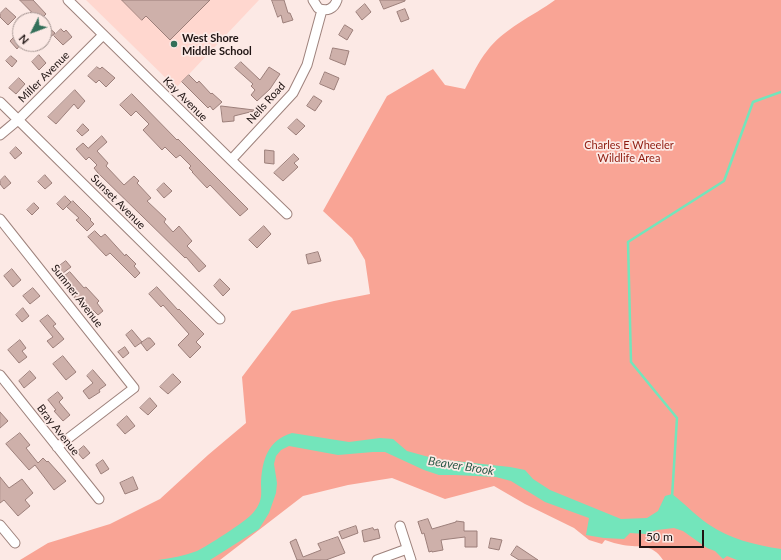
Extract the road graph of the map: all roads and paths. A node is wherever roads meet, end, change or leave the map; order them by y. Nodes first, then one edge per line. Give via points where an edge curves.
1 (68, 0) edge
2 (313, 0) edge
3 (337, 0) edge
4 (322, 10) junction
5 (103, 35) junction
6 (0, 102) edge
7 (18, 120) junction
8 (0, 135) edge
9 (231, 160) junction
10 (287, 214) dead end
11 (0, 219) edge
12 (220, 319) dead end
13 (0, 375) edge
14 (57, 448) junction
15 (99, 499) dead end
16 (0, 525) edge
17 (400, 526) dead end
18 (15, 543) dead end
19 (407, 549) junction
20 (377, 560) edge
21 (410, 560) edge

1 - 5 street, Kay Avenue
2 - 4 street
3 - 4 street via 334,7
4 - 9 street, Nells Road via 307,65 293,93
5 - 7 street, Miller Avenue
5 - 9 street, Kay Avenue
6 - 7 street, Sunset Avenue
7 - 8 street, Miller Avenue
7 - 12 street, Sunset Avenue
9 - 10 street, Kay Avenue
11 - 14 street, Sumner Avenue via 134,388
13 - 14 street, Bray Avenue
14 - 15 street, Bray Avenue
16 - 18 street
17 - 19 street
19 - 20 street
19 - 21 street

